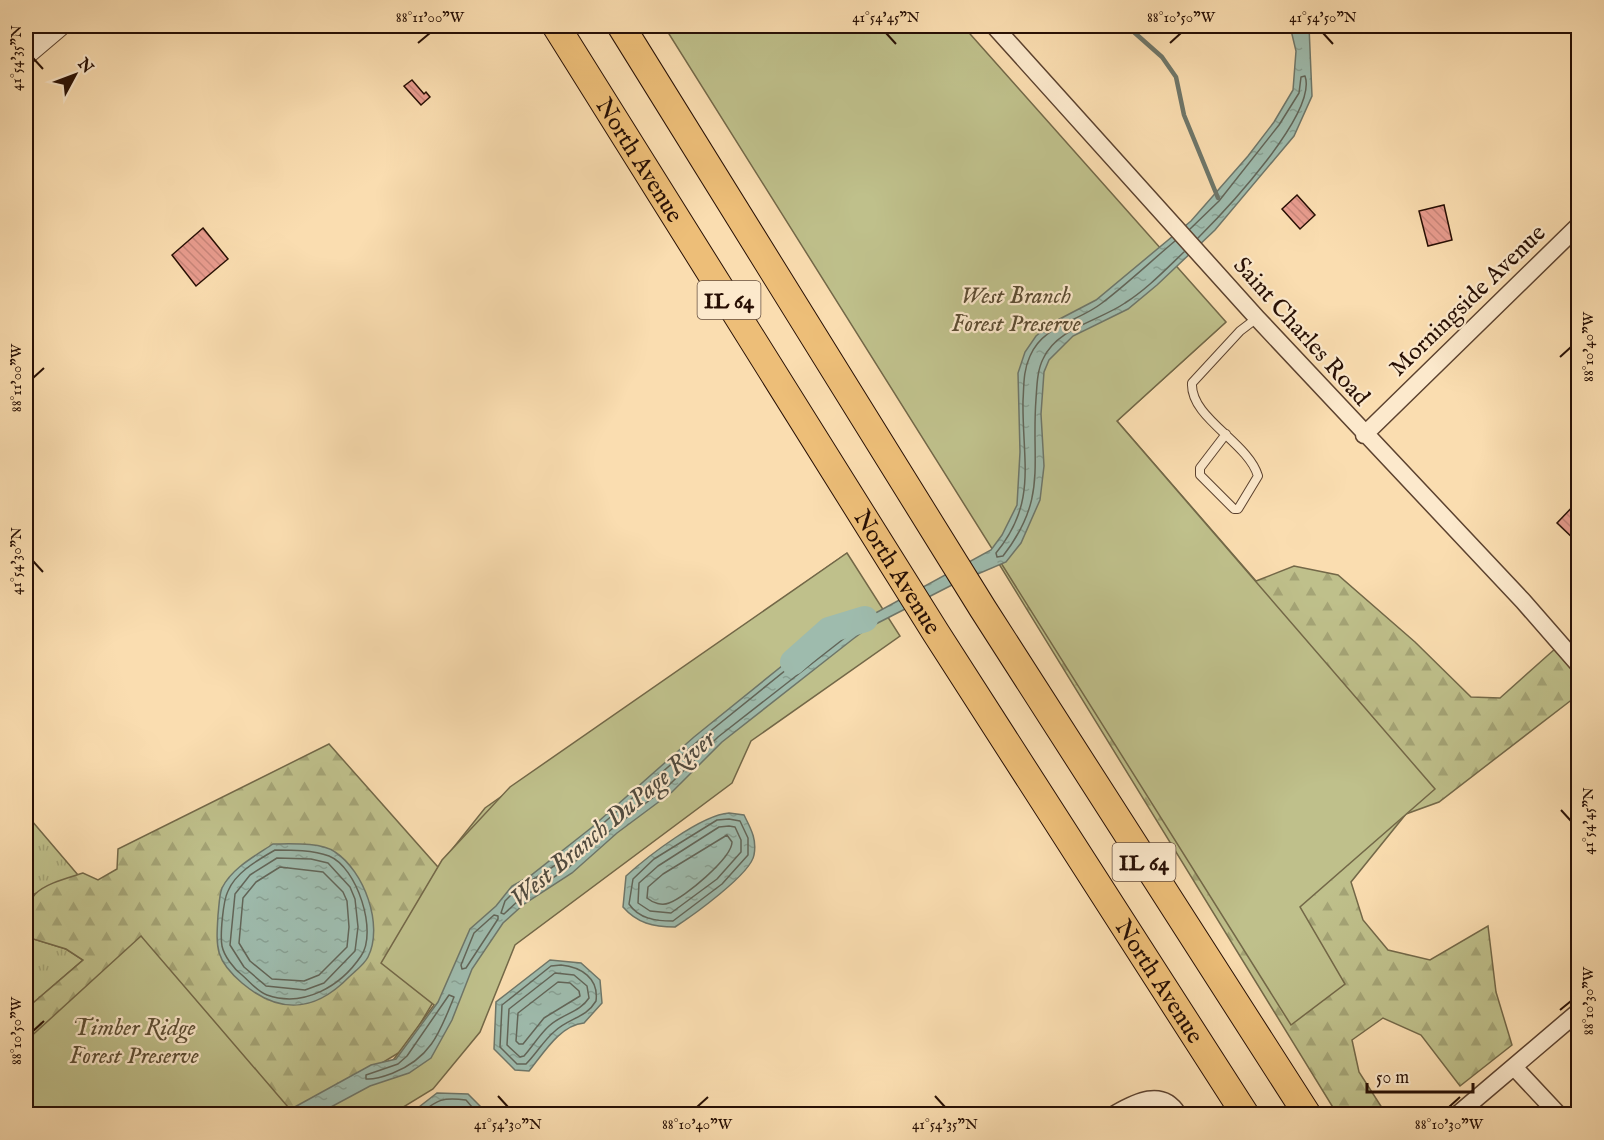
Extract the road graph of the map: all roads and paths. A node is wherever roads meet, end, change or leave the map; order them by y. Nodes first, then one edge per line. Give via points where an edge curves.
1 (59, 26) edge
2 (556, 26) edge
3 (621, 26) edge
4 (994, 26) edge
5 (26, 54) edge
6 (1578, 226) edge
7 (1257, 318) junction
8 (1226, 434) junction
9 (1364, 435) junction
10 (1578, 664) edge
11 (1578, 1012) edge
12 (1514, 1067) junction
13 (1115, 1114) edge
14 (1178, 1114) edge
15 (1245, 1114) edge
16 (1307, 1114) edge
17 (1458, 1114) edge
18 (1557, 1114) edge

1 - 5 street
2 - 15 main road, North Avenue / IL 64 via 936,633
3 - 16 main road, IL 64 via 983,609
4 - 7 street, Saint Charles Road
6 - 9 street, Morningside Avenue
7 - 8 lane via 1192,383 1194,399
7 - 9 street, Saint Charles Road
8 - 8 lane via 1248,456 1258,476 1238,509 1200,475 1200,468
9 - 10 street, Saint Charles Road via 1524,601
11 - 12 street
12 - 17 street
12 - 18 street
13 - 14 street via 1137,1101 1155,1098 1172,1105

